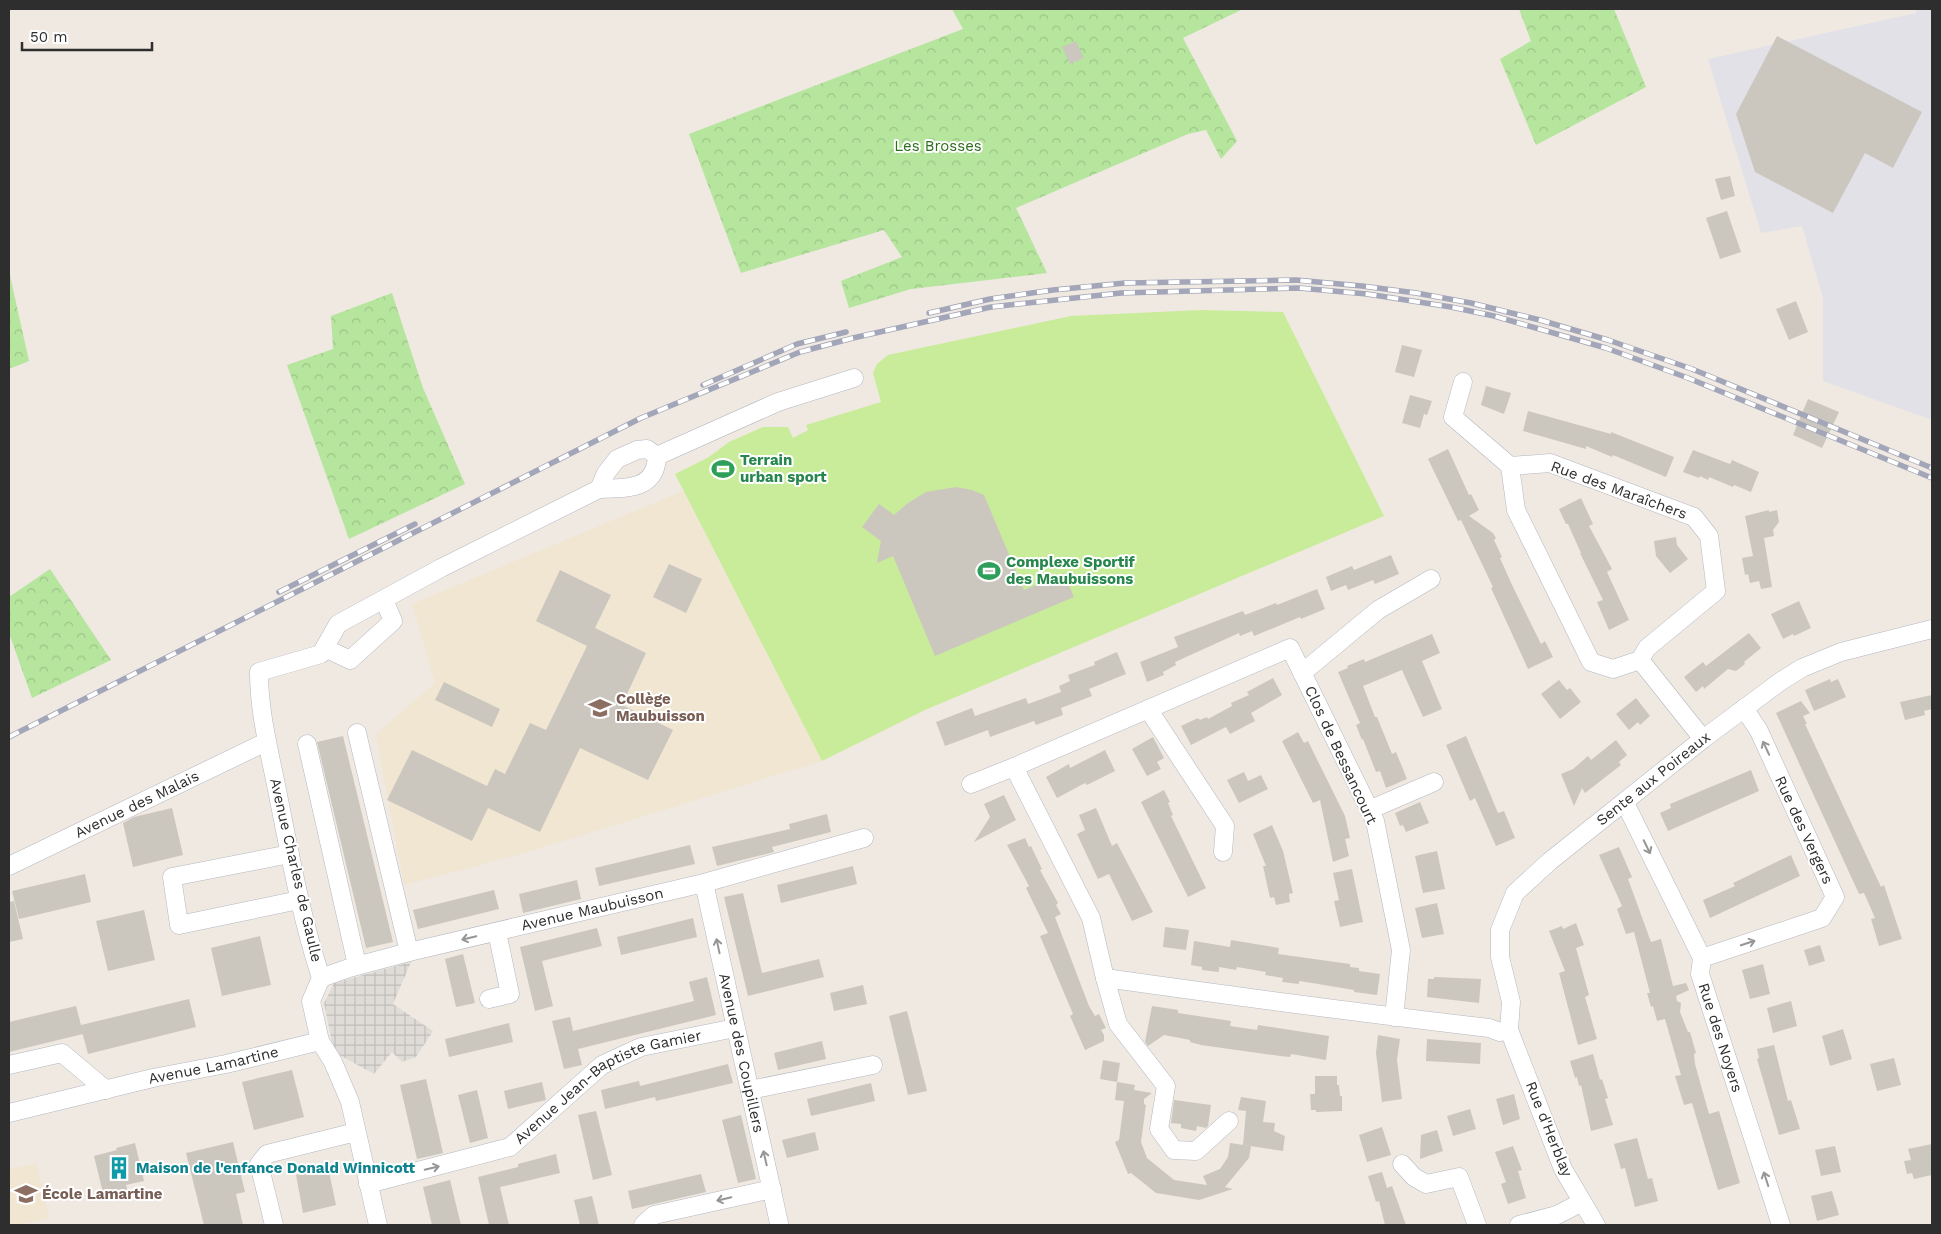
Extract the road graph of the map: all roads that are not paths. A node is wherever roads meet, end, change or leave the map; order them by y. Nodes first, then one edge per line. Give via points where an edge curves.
1 (854, 378) dead end
2 (1463, 382) dead end
3 (658, 456) junction
4 (1510, 466) junction
5 (599, 489) junction
6 (1431, 579) dead end
7 (384, 600) junction
8 (1932, 629) edge
9 (325, 648) junction
10 (1640, 660) junction
11 (1302, 673) junction
12 (1744, 708) junction
13 (1148, 709) junction
14 (357, 733) dead end
15 (1703, 739) junction
16 (266, 742) junction
17 (307, 744) dead end
18 (1014, 767) junction
19 (1434, 782) dead end
20 (971, 784) dead end
21 (1625, 803) junction
22 (1369, 810) junction
23 (864, 838) dead end
24 (1223, 852) dead end
25 (290, 854) junction
26 (9, 866) edge
27 (704, 883) junction
28 (299, 900) junction
29 (497, 932) junction
30 (409, 952) junction
31 (1702, 958) junction
32 (357, 965) junction
33 (321, 978) junction
34 (1105, 978) junction
35 (489, 999) dead end
36 (1394, 1017) junction
37 (735, 1028) junction
38 (1510, 1030) junction
39 (320, 1041) junction
40 (873, 1064) dead end
41 (9, 1065) edge
42 (106, 1090) junction
43 (750, 1090) junction
44 (9, 1113) edge
45 (1229, 1121) dead end
46 (356, 1132) junction
47 (1402, 1164) dead end
48 (368, 1184) junction
49 (772, 1189) junction
50 (1582, 1202) junction
51 (779, 1223) dead end
52 (274, 1225) edge
53 (378, 1225) edge
54 (643, 1225) edge
55 (1477, 1225) edge
56 (1519, 1225) edge
57 (1596, 1225) edge
58 (1781, 1225) edge

1 - 3 street via 778,402
2 - 4 street via 1453,418
3 - 5 street via 656,469 640,485
3 - 5 street via 647,449 617,459
4 - 10 street via 1516,510 1591,662 1613,669
4 - 10 street, Rue des Maraîchers via 1550,463 1694,517 1709,536 1716,591 1648,648
5 - 7 street via 450,563
6 - 11 street via 1378,610
7 - 9 street via 338,624
7 - 9 street via 393,621 350,660
8 - 12 street, Sente aux Poireaux via 1820,660 1802,668
9 - 16 street, Avenue Charles de Gaulle via 321,654 259,672
10 - 15 street
11 - 13 street, Clos de Bessancourt via 1290,648
11 - 22 street, Clos de Bessancourt
12 - 15 street, Sente aux Poireaux
31 -> 12 street, Rue des Vergers via 1822,918 1835,897 1759,731
13 - 18 street, Clos de Bessancourt
13 - 24 street via 1225,826
14 - 30 street
15 - 21 street, Sente aux Poireaux
16 - 25 street, Avenue Charles de Gaulle
16 - 26 street, Avenue des Malais
17 - 32 street
18 - 20 street, Clos de Bessancourt
18 - 34 street via 1091,918
19 - 22 street
21 -> 31 street, Rue des Noyers
21 - 38 street, Sente aux Poireaux via 1550,861 1515,893 1500,930 1500,957 1511,1002
22 - 36 street, Clos de Bessancourt via 1375,821 1401,950
23 - 27 street, Avenue Maubuisson
25 - 28 street, Avenue Charles de Gaulle
25 - 28 street via 172,877 180,925
27 - 29 street, Avenue Maubuisson
37 -> 27 street, Avenue des Coupillers
28 - 33 street, Avenue Charles de Gaulle
29 -> 30 street, Avenue Maubuisson
29 - 35 street via 510,994
30 - 32 street, Avenue Maubuisson
58 -> 31 street, Rue des Noyers via 1700,974
32 - 33 street, Avenue Maubuisson
33 - 39 street, Avenue Charles de Gaulle via 311,1001
34 - 36 street
34 - 45 street via 1118,1024 1166,1086 1159,1129 1174,1150 1196,1152
36 - 38 street via 1500,1032
37 - 43 street, Avenue des Coupillers
48 -> 37 street, Avenue Jean-Baptiste Gamier via 510,1147 602,1065 641,1047
38 - 50 street, Rue d'Herblay via 1563,1169
39 - 42 street, Avenue Lamartine
39 - 46 street, Avenue Charles de Gaulle via 350,1102
40 - 43 street
41 - 42 street via 62,1053
42 - 44 street, Avenue Lamartine
49 -> 43 street, Avenue des Coupillers
46 - 48 street, Avenue Charles de Gaulle
46 - 52 street via 267,1154 259,1164
47 - 55 street via 1426,1184 1459,1177
48 - 53 street, Avenue Charles de Gaulle
49 - 51 street, Avenue des Coupillers
49 -> 54 street via 654,1215
50 - 56 street via 1557,1215
50 - 57 street, Rue d'Herblay

